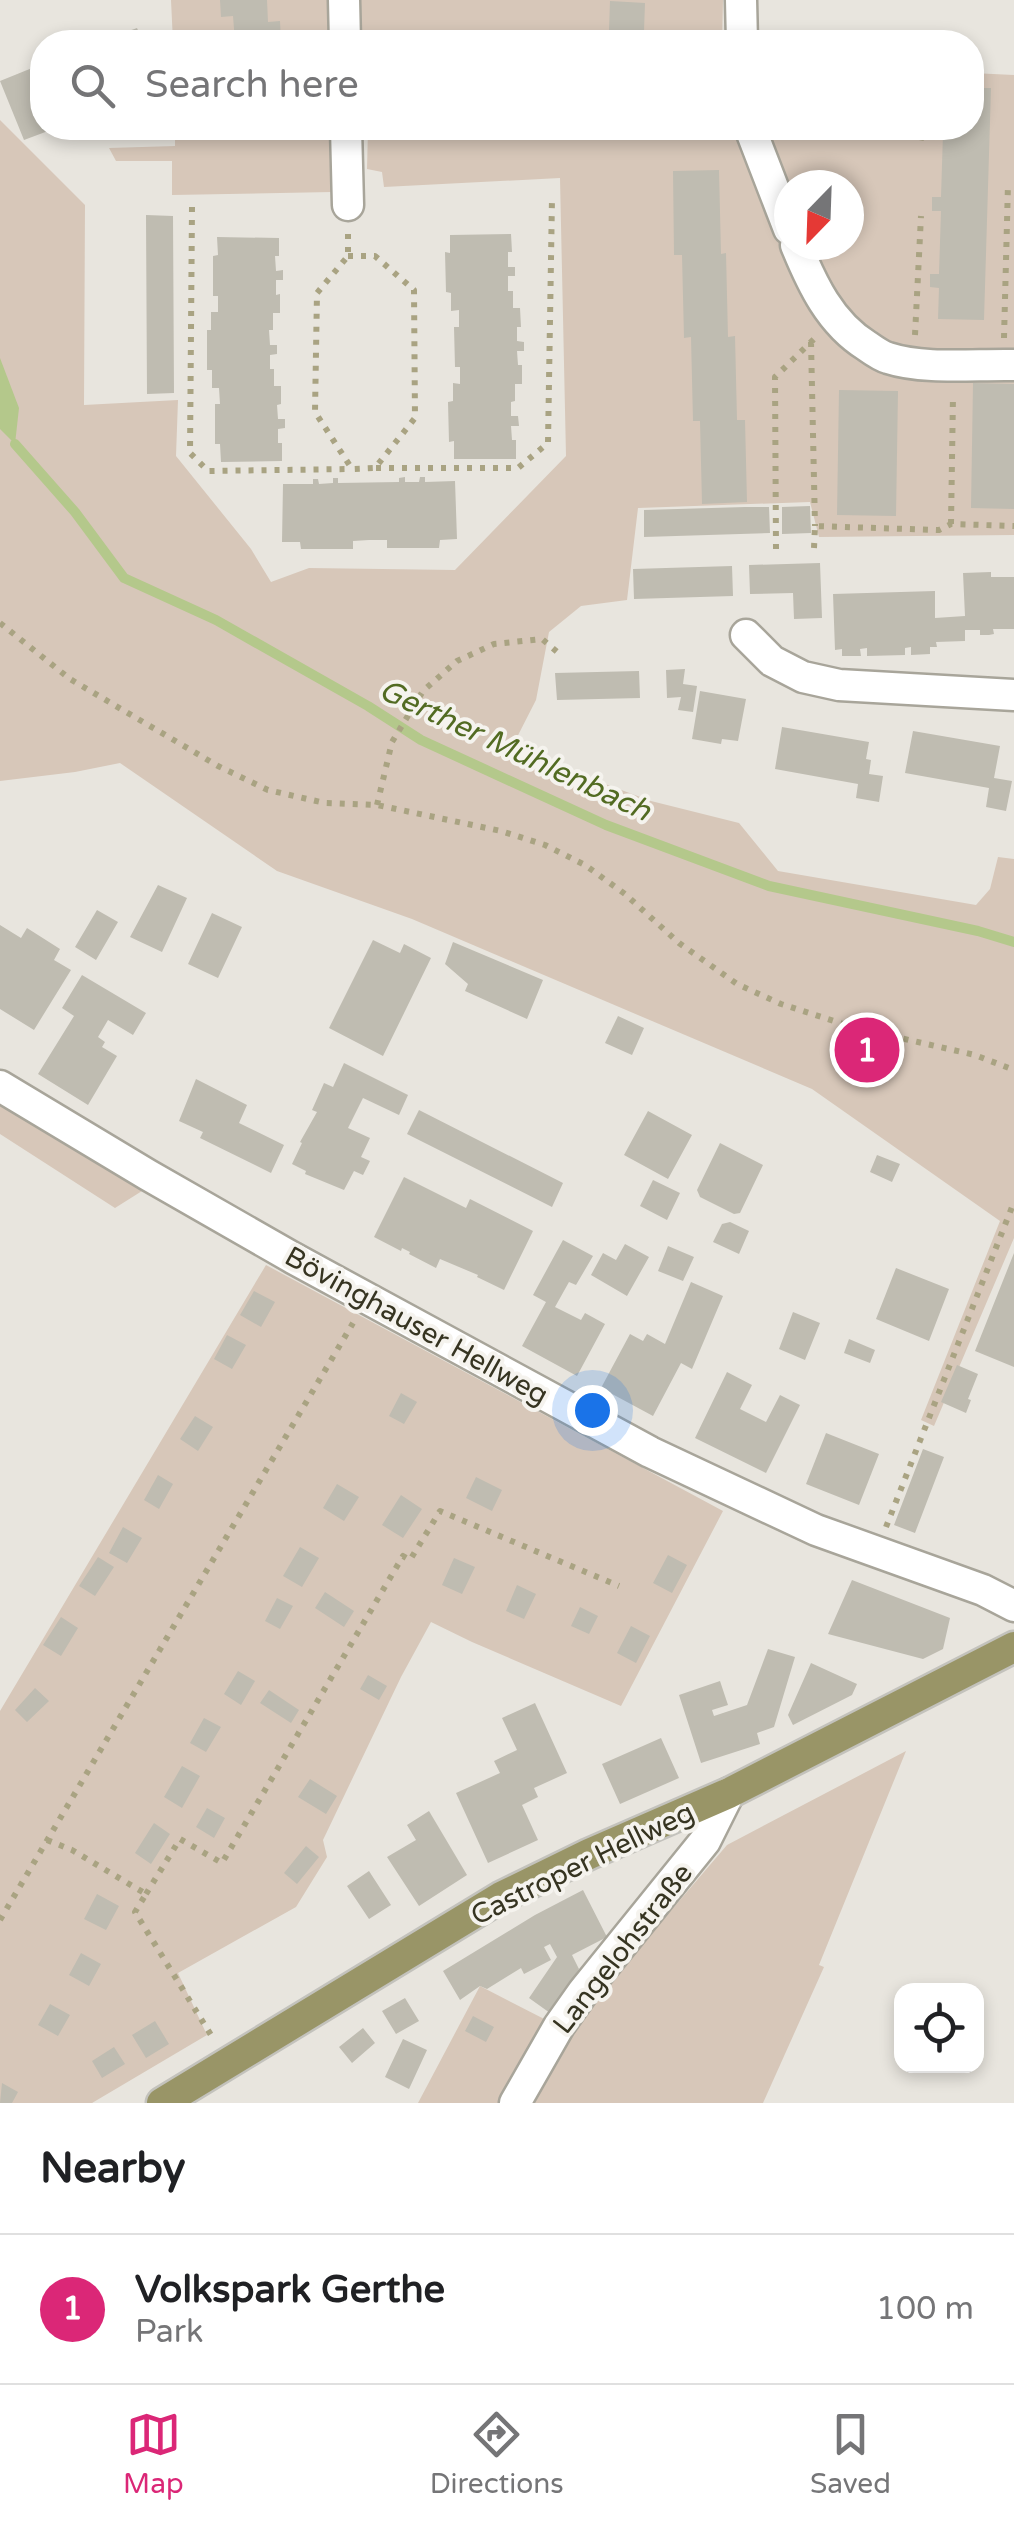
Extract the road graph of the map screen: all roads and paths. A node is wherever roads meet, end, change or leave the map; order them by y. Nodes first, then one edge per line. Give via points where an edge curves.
1 (344, 0) edge
2 (742, 0) edge
3 (345, 30) edge
4 (742, 30) edge
5 (346, 140) edge
6 (755, 140) edge
7 (1008, 184) dead end
8 (774, 190) edge
9 (552, 198) dead end
10 (192, 206) dead end
11 (348, 206) joint
12 (921, 216) dead end
13 (348, 256) junction
14 (802, 260) edge
15 (835, 318) junction
16 (812, 342) junction
17 (914, 363) junction
18 (953, 365) junction
19 (1009, 365) edge
20 (375, 468) junction
21 (352, 469) junction
22 (951, 524) junction
23 (815, 526) junction
24 (1014, 526) edge
25 (814, 548) dead end
26 (776, 549) dead end
27 (0, 623) edge
28 (746, 635) dead end
29 (562, 656) dead end
30 (1014, 695) edge
31 (377, 805) junction
32 (1014, 1070) edge
33 (0, 1086) edge
34 (1014, 1202) edge
35 (367, 1298) junction
36 (876, 1553) junction
37 (619, 1586) dead end
38 (1014, 1606) edge
39 (1014, 1646) edge
40 (729, 1793) junction
41 (47, 1840) junction
42 (146, 1894) junction
43 (0, 1920) edge
44 (228, 2062) junction
45 (162, 2103) edge
46 (515, 2103) edge

1 - 3 street
2 - 4 street
5 - 11 street
6 - 8 street
7 - 19 path
9 - 20 path via 548,443 518,468
10 - 21 path via 190,453 208,472
11 - 13 path
12 - 17 path
13 - 20 path via 375,256 414,290 415,418
13 - 21 path via 317,293 315,412
14 - 15 street
15 - 16 path
15 - 17 street via 885,358
16 - 23 path
16 - 26 path via 775,377
17 - 18 street
18 - 19 street
18 - 22 path
20 - 21 path
22 - 23 path via 939,530
22 - 24 path
23 - 25 path
27 - 31 path via 70,678 218,766 268,790
28 - 30 street via 772,661 840,685
29 - 31 path via 542,638 494,644 457,660 423,692 392,742
31 - 32 path via 501,831 585,864 736,984 782,1004
33 - 35 street, Bövinghauser Hellweg
34 - 36 path
35 - 36 street, Bövinghauser Hellweg via 650,1452
35 - 41 path
36 - 38 street, Bövinghauser Hellweg
37 - 42 path via 440,1510 410,1560 403,1556 222,1863 180,1838
39 - 40 main road, Castroper Hellweg
40 - 44 main road, Castroper Hellweg via 501,1897
40 - 46 street, Langelohstraße via 705,1841 583,1992
41 - 42 path
41 - 43 path
42 - 44 path via 135,1912
44 - 45 main road, Castroper Hellweg

